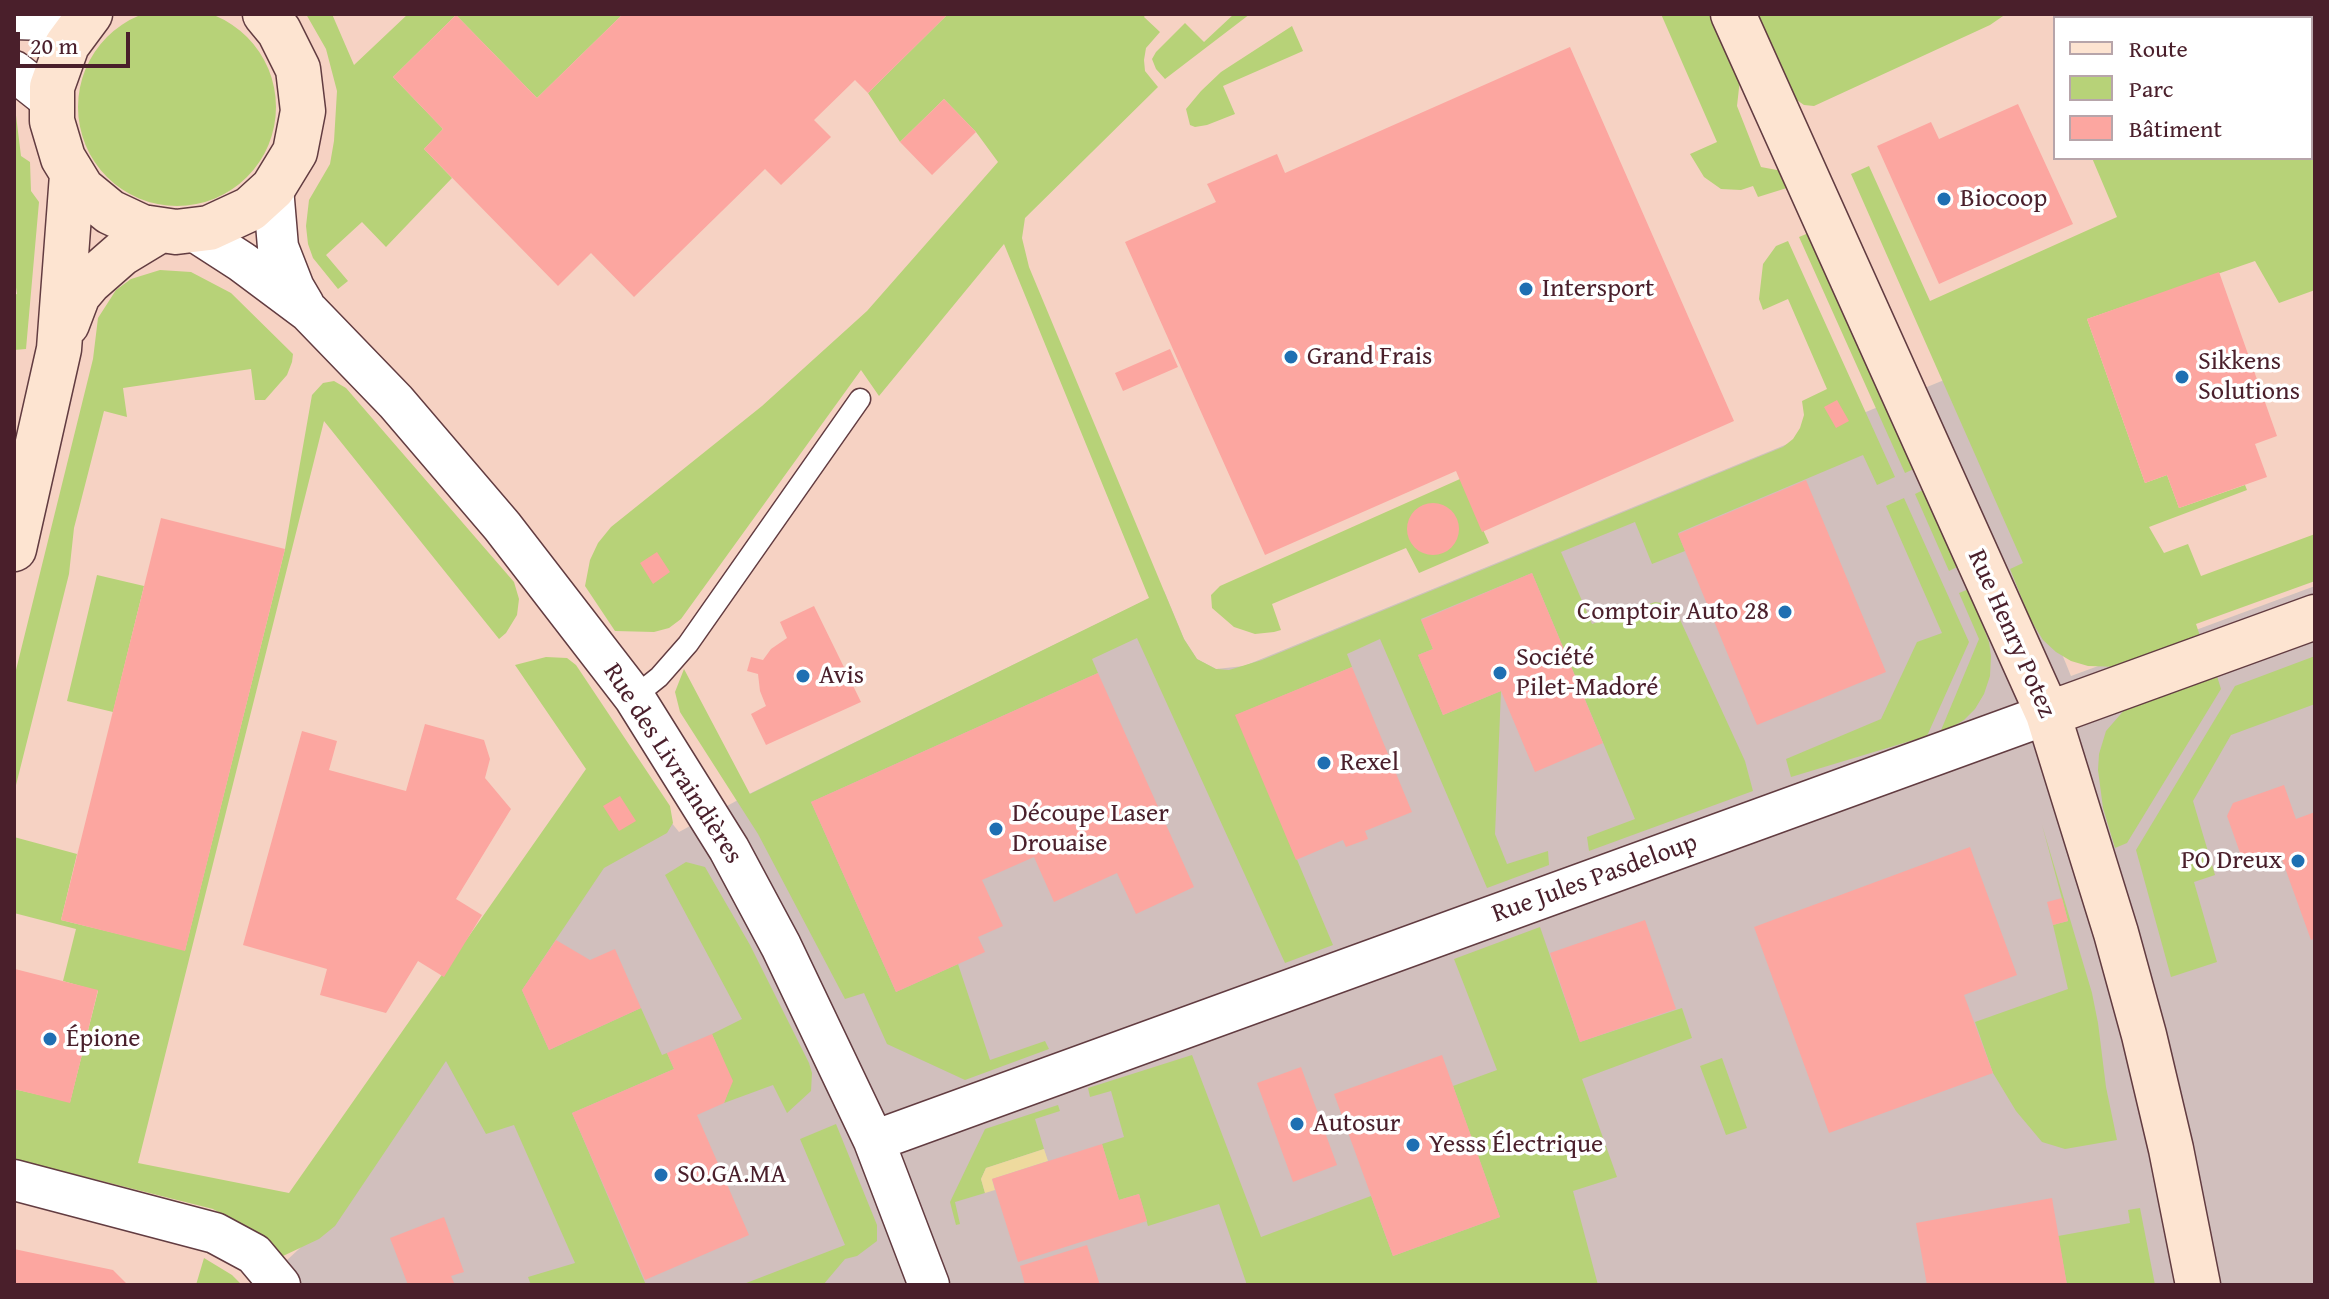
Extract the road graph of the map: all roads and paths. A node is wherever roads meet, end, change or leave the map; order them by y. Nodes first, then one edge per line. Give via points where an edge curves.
1 (265, 14) edge
2 (1733, 14) edge
3 (87, 17) edge
4 (14, 19) edge
5 (14, 71) edge
6 (52, 101) junction
7 (72, 175) junction
8 (273, 188) junction
9 (177, 231) junction
10 (309, 312) junction
11 (59, 349) junction
12 (860, 399) dead end
13 (14, 549) edge
14 (2315, 617) edge
15 (634, 697) junction
16 (2048, 714) junction
17 (874, 1141) junction
18 (14, 1180) edge
19 (280, 1285) edge
20 (929, 1285) edge
21 (2198, 1285) edge

1 - 8 street via 290,49 303,111 295,152
2 - 16 street, Rue Henry Potez
3 - 4 street
3 - 6 street via 60,58
5 - 6 street
6 - 7 street via 56,140
7 - 9 street via 125,221
7 - 11 street
8 - 9 street via 237,217 209,228
8 - 10 street via 278,247
9 - 10 street via 242,262
9 - 11 street via 121,254 89,282 71,311
10 - 15 street, Rue des Livraindières via 396,402 502,526
11 - 13 street
12 - 15 lane via 688,644
14 - 16 street, Rue Jules Pasdeloup
15 - 17 street, Rue des Livraindières via 729,849
16 - 17 street, Rue Jules Pasdeloup
16 - 21 street, Rue Henry Potez via 2140,1021
17 - 20 street, Rue des Livraindières
18 - 19 street via 215,1233 254,1254

